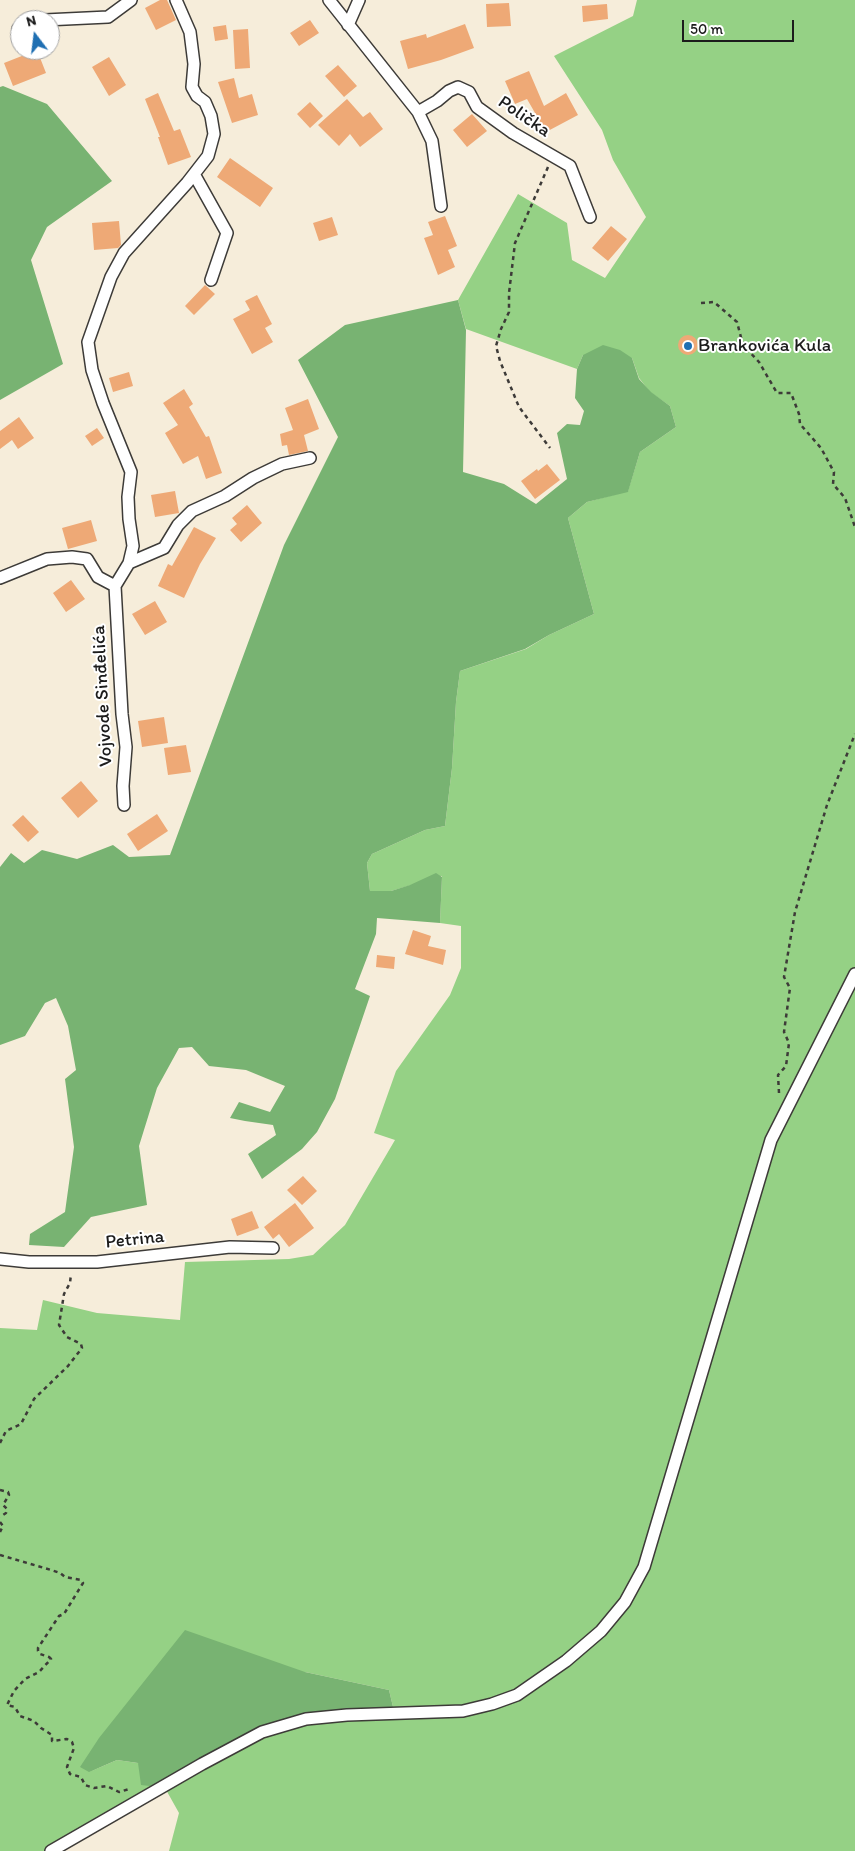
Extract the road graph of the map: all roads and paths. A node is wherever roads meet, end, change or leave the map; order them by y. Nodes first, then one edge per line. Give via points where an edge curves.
1 (131, 0) edge
2 (176, 0) edge
3 (329, 0) edge
4 (360, 0) edge
5 (60, 19) edge
6 (348, 25) junction
7 (418, 112) junction
8 (546, 153) junction
9 (194, 174) junction
10 (441, 206) dead end
11 (590, 217) dead end
12 (211, 280) dead end
13 (701, 303) dead end
14 (550, 448) dead end
15 (310, 458) dead end
16 (855, 527) edge
17 (129, 562) junction
18 (0, 578) edge
19 (115, 586) junction
20 (855, 734) edge
21 (124, 805) dead end
22 (855, 974) edge
23 (779, 1099) dead end
24 (273, 1248) dead end
25 (0, 1259) edge
26 (72, 1263) junction
27 (0, 1443) edge
28 (0, 1490) edge
29 (0, 1517) edge
30 (0, 1522) edge
31 (0, 1532) edge
32 (0, 1555) edge
33 (148, 1796) junction
34 (52, 1851) edge

1 - 5 street via 108,17
2 - 9 street via 190,32 194,64 192,86 205,102 214,134 208,156
3 - 6 street
4 - 6 street
6 - 7 street
7 - 8 street, Polička via 458,87 469,92 478,107
7 - 10 street via 432,141
8 - 11 street, Polička via 570,166
8 - 14 path via 547,172 516,243 509,312 496,346 519,407
9 - 12 street via 227,233
9 - 17 street via 124,253 111,277 88,342 94,378 131,472 128,497 133,546
13 - 16 path via 714,302 737,322 743,345 759,362 777,393 791,393 800,424 821,448 834,472 832,484 845,498
15 - 17 street via 282,464 192,511 178,525 164,548
17 - 19 street
18 - 19 street via 46,558 72,557 87,559 98,577
19 - 21 street, Vojvode Sinđelića via 126,747
20 - 23 path via 827,805 795,912 784,977 790,988 784,1032 789,1043 786,1066 778,1075
22 - 33 street via 771,1140 644,1567 625,1602 601,1631 566,1661 517,1695 464,1711 306,1719 262,1732
24 - 26 street, Petrina via 230,1247
25 - 26 street, Petrina
26 - 27 path via 59,1325 67,1337 81,1344 82,1348 34,1398 20,1424 6,1431
28 - 29 path via 9,1495 3,1505 6,1513
30 - 31 path via 3,1526
32 - 33 path via 83,1582 38,1648 40,1654 51,1659 39,1672 25,1679 7,1704 15,1707 20,1716 34,1721 52,1735 52,1741 67,1739 72,1742 74,1748 67,1767 70,1774 81,1777 86,1785 94,1788 107,1786 119,1792 132,1789
33 - 34 street

